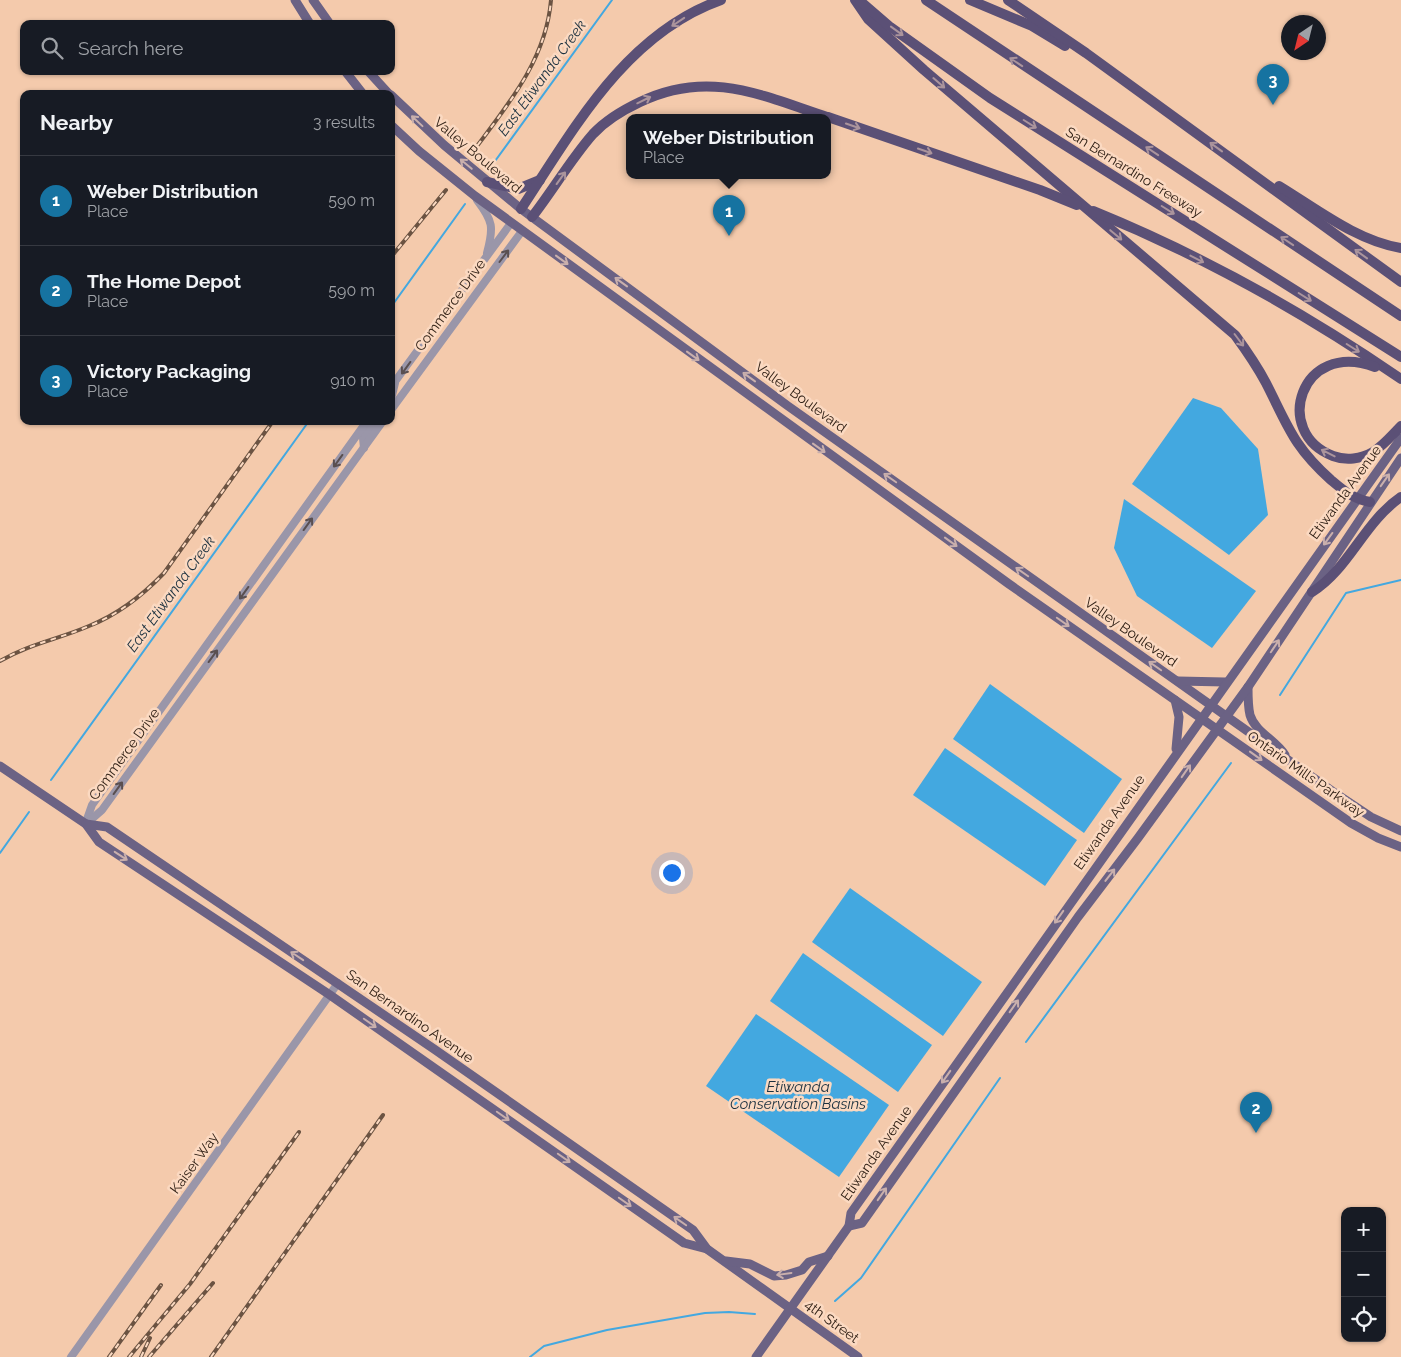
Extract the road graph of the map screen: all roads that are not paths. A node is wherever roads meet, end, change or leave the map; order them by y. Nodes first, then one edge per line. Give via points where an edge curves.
1 (294, 0) edge
2 (313, 0) edge
3 (721, 0) edge
4 (855, 0) edge
5 (859, 0) edge
6 (926, 0) edge
7 (970, 0) edge
8 (1008, 0) edge
9 (307, 20) edge
10 (327, 20) edge
11 (1114, 73) junction
12 (348, 75) edge
13 (372, 75) edge
14 (360, 90) edge
15 (385, 90) edge
16 (395, 100) edge
17 (819, 114) edge
18 (831, 118) edge
19 (395, 129) edge
20 (1256, 176) junction
21 (541, 179) junction
22 (488, 182) joint
23 (508, 192) junction
24 (521, 209) junction
25 (492, 214) junction
26 (532, 217) junction
27 (511, 223) junction
28 (522, 231) junction
29 (1401, 248) edge
30 (486, 257) junction
31 (1401, 282) edge
32 (1401, 316) edge
33 (1401, 357) edge
34 (1401, 380) edge
35 (395, 383) edge
36 (395, 405) edge
37 (364, 425) edge
38 (373, 425) edge
39 (380, 425) edge
40 (1401, 426) edge
41 (1401, 438) edge
42 (364, 448) junction
43 (1401, 458) edge
44 (1401, 497) edge
45 (1356, 500) junction
46 (1370, 502) junction
47 (1312, 592) junction
48 (1177, 681) junction
49 (1225, 682) junction
50 (1248, 687) junction
51 (1175, 700) junction
52 (1209, 704) junction
53 (1225, 716) junction
54 (1200, 717) junction
55 (1216, 728) junction
56 (1175, 752) junction
57 (1288, 759) junction
58 (0, 766) edge
59 (1298, 787) junction
60 (1354, 807) junction
61 (86, 824) junction
62 (1401, 831) edge
63 (1401, 847) edge
64 (338, 983) junction
65 (330, 995) junction
66 (849, 1226) junction
67 (707, 1249) junction
68 (828, 1256) junction
69 (722, 1260) junction
70 (791, 1308) junction
71 (71, 1357) edge
72 (756, 1357) edge
73 (858, 1357) edge

1 - 9 main road
2 - 10 main road
3 -> 21 highway via 678,22 622,66
4 -> 45 highway via 868,19 924,70 1235,335 1266,384 1302,452
5 -> 33 highway, San Bernardino Freeway via 889,26 990,98
32 -> 6 highway, San Bernardino Freeway
7 - 11 highway via 1032,26 1088,62
8 - 11 highway
20 -> 11 highway
12 - 14 main road
13 - 15 main road, Valley Boulevard
22 -> 16 main road, Valley Boulevard
26 -> 17 highway via 593,134 623,110 654,95 699,85 724,86 747,90
18 -> 34 highway via 1040,190 1121,223 1263,294
19 - 25 main road
20 - 29 highway via 1273,182 1357,232 1385,245
31 -> 20 highway
21 - 23 highway
21 - 24 highway
22 - 23 highway
23 - 24 main road, Valley Boulevard
24 - 26 main road, Valley Boulevard
24 - 27 main road, Commerce Drive
25 - 27 main road
25 - 30 street via 492,234
26 - 28 main road, Commerce Drive
48 -> 26 main road, Valley Boulevard via 788,406
27 - 28 main road
27 - 30 street, Commerce Drive
36 -> 28 street, Commerce Drive
28 -> 51 main road via 779,419
30 -> 35 street, Commerce Drive
40 -> 34 highway via 1374,451 1345,459 1326,453 1314,444 1303,426 1300,411 1306,386 1327,366 1351,361 1364,363
37 -> 61 street, Commerce Drive via 92,805
38 - 42 street via 363,438
39 - 42 street, Commerce Drive
41 - 45 main road, Etiwanda Avenue
61 -> 42 street, Commerce Drive via 102,810
46 -> 43 main road, Etiwanda Avenue
44 - 47 highway via 1370,526 1326,583
45 - 46 highway
45 -> 49 main road, Etiwanda Avenue
46 - 47 main road, Etiwanda Avenue
50 -> 47 main road, Etiwanda Avenue
48 - 49 main road
48 - 52 main road, Valley Boulevard
49 - 52 main road, Etiwanda Avenue
50 - 53 main road, Etiwanda Avenue
50 - 57 main road via 1251,717 1264,734 1279,745
51 - 54 main road
51 - 56 main road via 1178,717
52 - 53 main road, Ontario Mills Parkway
52 - 54 main road, Etiwanda Avenue
53 - 55 main road, Etiwanda Avenue
53 - 57 main road, Ontario Mills Parkway
54 - 55 main road, Ontario Mills Parkway
54 - 56 main road, Etiwanda Avenue
55 -> 59 main road, Ontario Mills Parkway
66 -> 55 main road, Etiwanda Avenue via 862,1223 1078,916 1143,832
56 -> 66 main road, Etiwanda Avenue via 851,1213
57 - 60 main road, Ontario Mills Parkway
58 - 61 main road, San Bernardino Avenue
59 - 60 main road via 1309,788 1344,811
59 - 63 main road, Ontario Mills Parkway via 1361,829
60 - 62 main road, Ontario Mills Parkway
64 -> 61 main road, San Bernardino Avenue via 106,828
61 -> 65 main road, San Bernardino Avenue via 100,842
64 - 65 street, Kaiser Way
67 -> 64 main road, San Bernardino Avenue via 693,1230
65 -> 67 main road, San Bernardino Avenue via 684,1243
65 - 71 street, Kaiser Way
66 - 68 main road, Etiwanda Avenue
67 - 69 main road, San Bernardino Avenue
68 -> 69 main road via 810,1262 802,1270 780,1276 750,1264
68 - 70 main road, Etiwanda Avenue
69 - 70 main road, San Bernardino Avenue
70 - 72 main road, Etiwanda Avenue
70 - 73 main road, 4th Street

